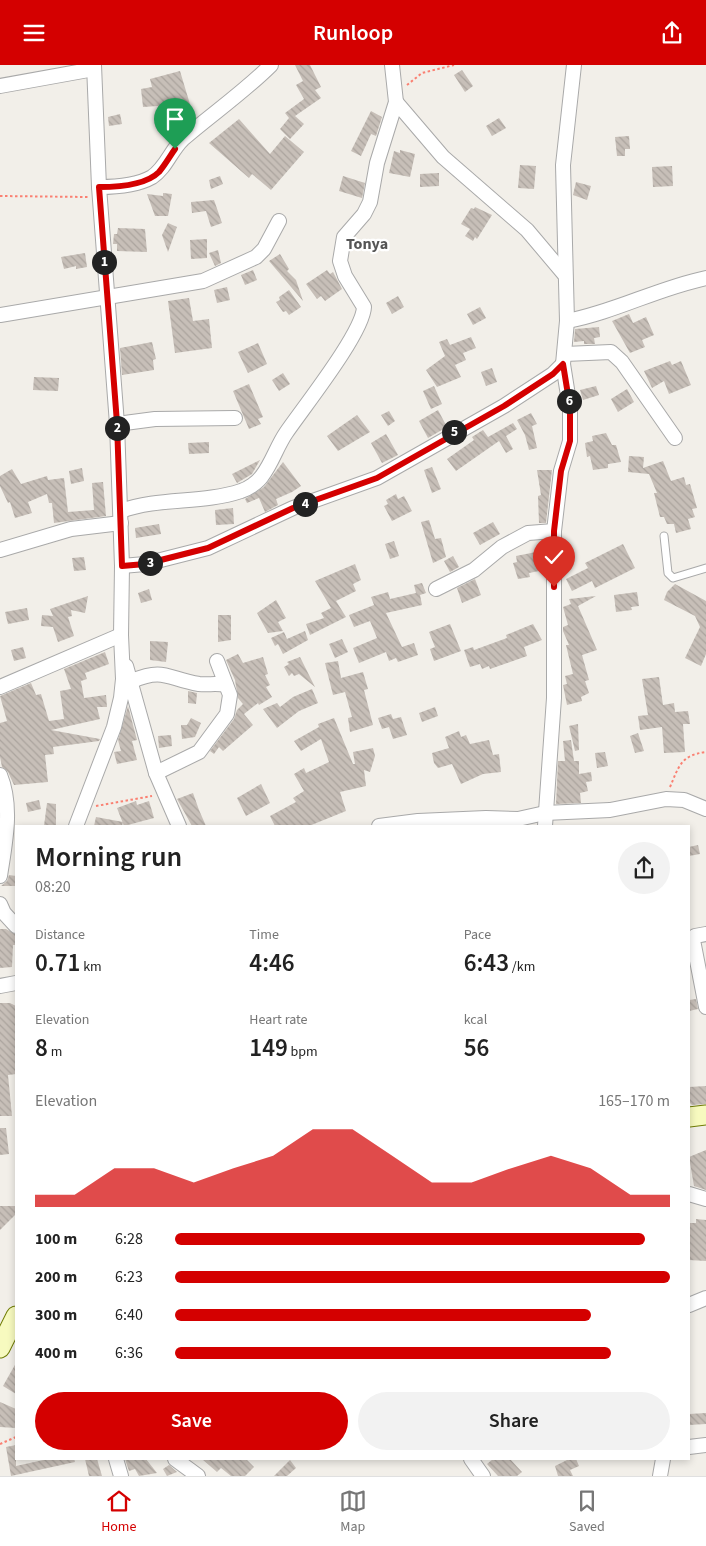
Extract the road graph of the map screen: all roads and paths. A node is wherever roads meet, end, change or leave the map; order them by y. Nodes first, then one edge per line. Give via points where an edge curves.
1 (271, 65) edge
2 (392, 65) edge
3 (454, 65) edge
4 (574, 65) edge
5 (94, 67) edge
6 (0, 86) edge
7 (395, 99) junction
8 (100, 192) junction
9 (0, 196) edge
10 (279, 221) dead end
11 (565, 275) junction
12 (706, 278) edge
13 (106, 296) junction
14 (0, 315) edge
15 (567, 321) junction
16 (564, 359) junction
17 (235, 418) dead end
18 (117, 423) junction
19 (676, 438) dead end
20 (121, 517) junction
21 (554, 531) junction
22 (664, 536) dead end
23 (0, 550) edge
24 (122, 566) junction
25 (706, 568) edge
26 (436, 589) dead end
27 (121, 635) junction
28 (123, 658) junction
29 (217, 661) dead end
30 (132, 681) junction
31 (226, 685) junction
32 (0, 687) edge
33 (706, 752) edge
34 (156, 773) junction
35 (0, 775) edge
36 (165, 794) junction
37 (666, 799) junction
38 (84, 808) junction
39 (706, 809) edge
40 (545, 819) edge
41 (76, 825) edge
42 (179, 825) edge
43 (387, 825) edge
44 (0, 876) edge
45 (0, 904) edge
46 (15, 925) edge
47 (706, 934) edge
48 (15, 983) edge
49 (0, 986) edge
50 (706, 1007) edge
51 (706, 1115) edge
52 (690, 1117) edge
53 (690, 1194) edge
54 (706, 1199) edge
55 (706, 1298) edge
56 (690, 1305) edge
57 (15, 1318) edge
58 (0, 1348) edge
59 (15, 1437) edge
60 (0, 1444) edge
61 (706, 1445) edge
62 (690, 1447) edge
63 (116, 1460) edge
64 (176, 1460) edge
65 (472, 1460) edge
66 (663, 1460) edge
67 (121, 1476) edge
68 (198, 1476) edge
69 (483, 1476) edge
70 (660, 1476) edge

1 - 8 street via 183,139 158,173 149,179
2 - 7 street
3 - 7 path via 422,73
4 - 11 street via 563,165
5 - 6 street
5 - 8 street
7 - 11 street via 443,157 527,230
7 - 20 street via 370,202 344,237 340,261 345,277 364,307 364,313 328,374 285,434 261,478 241,491 136,505
8 - 9 path
8 - 13 street
10 - 13 street via 264,249 235,268 190,284
11 - 15 street
12 - 15 street via 678,284 593,316
13 - 14 street
13 - 18 street
15 - 16 street
16 - 19 street via 611,352
16 - 21 street via 570,441 561,471
16 - 24 street via 553,374 504,406 377,478 293,508 208,548 145,564
17 - 18 street
18 - 20 street
20 - 23 street
20 - 24 street
21 - 26 street via 528,533 502,547 474,570
21 - 40 street via 554,698
22 - 25 lane via 668,573 674,578
24 - 27 street
27 - 28 street
27 - 32 street
28 - 30 street
28 - 38 street via 122,690 114,727
29 - 31 street
30 - 31 street via 163,673 186,681
30 - 34 street
31 - 34 street via 230,695 227,714 199,752
33 - 37 path via 689,755 682,761
34 - 36 street
35 - 44 street via 7,810
36 - 38 path
36 - 42 street
37 - 39 street via 684,800
37 - 40 street
38 - 41 street
40 - 43 street via 486,818
45 - 46 street
47 - 50 street via 695,936 693,940
48 - 49 street
51 - 52 street
53 - 54 street
55 - 56 street
57 - 58 street
59 - 60 path
61 - 62 street
63 - 67 street
64 - 68 street
65 - 69 street
66 - 70 street

